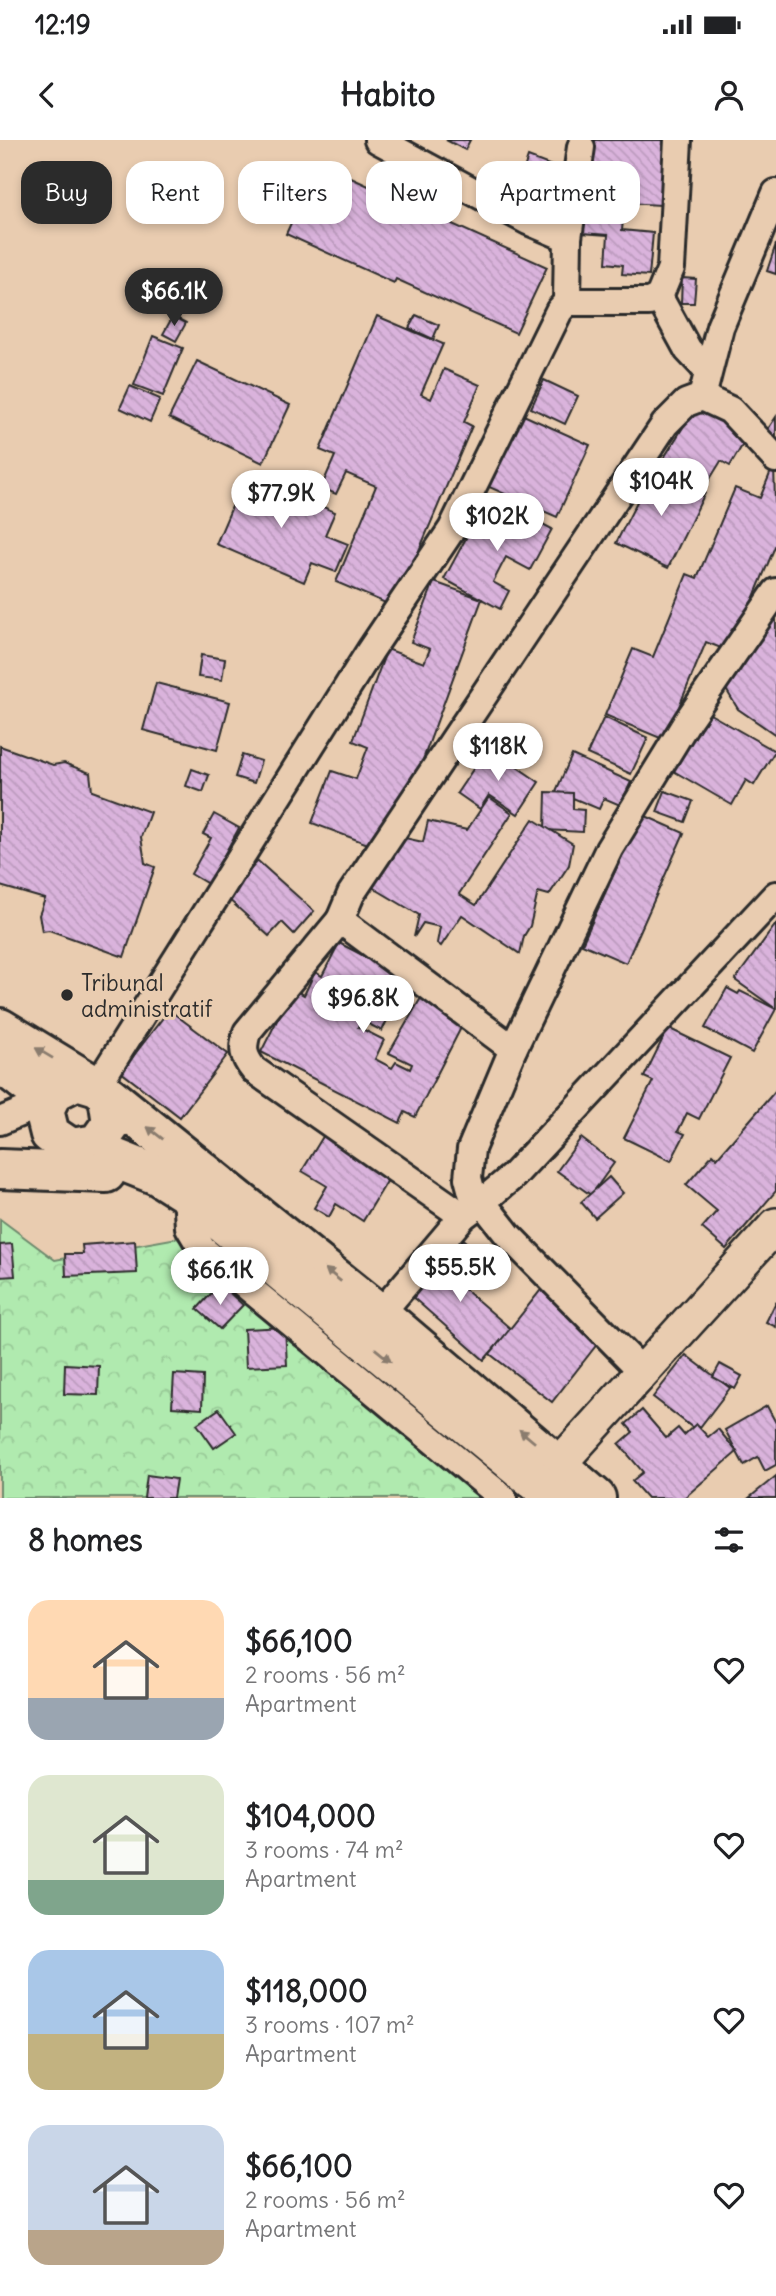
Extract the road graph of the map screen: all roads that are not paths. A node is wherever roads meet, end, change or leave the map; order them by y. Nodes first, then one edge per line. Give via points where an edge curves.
1 (378, 140) edge
2 (678, 140) edge
3 (581, 147) dead end
4 (776, 193) edge
5 (568, 238) junction
6 (659, 297) junction
7 (567, 302) junction
8 (706, 369) junction
9 (702, 397) junction
10 (776, 459) edge
11 (776, 592) edge
12 (776, 895) edge
13 (340, 920) junction
14 (0, 1028) edge
15 (513, 1049) junction
16 (0, 1063) edge
17 (97, 1088) junction
18 (47, 1100) junction
19 (0, 1121) edge
20 (80, 1148) junction
21 (0, 1168) edge
22 (172, 1185) junction
23 (472, 1209) junction
24 (776, 1226) edge
25 (380, 1314) junction
26 (643, 1372) junction
27 (552, 1482) edge
28 (503, 1498) edge
29 (596, 1498) edge

1 - 5 street
2 - 6 street via 671,268
3 - 5 street
4 - 8 street
5 - 7 street
6 - 7 street via 649,302
6 - 8 street via 688,350
7 - 17 street via 452,529 356,673
8 - 9 street
9 - 10 street via 730,410
9 - 13 street via 686,403 665,424 351,894
11 - 15 street via 688,720 608,849
12 - 23 street via 513,1176
13 - 15 street
13 - 23 street via 247,1032 242,1049 245,1058 254,1070
17 -> 14 main road
15 - 23 street via 471,1149
16 - 18 main road
17 - 18 main road via 68,1082
17 - 20 main road via 112,1123 103,1138
25 -> 17 main road
18 - 19 street
18 - 20 main road via 44,1118 50,1134
20 - 21 street
20 - 22 main road
21 - 22 main road
22 -> 27 main road
22 - 28 street via 202,1249
23 - 25 street
23 - 26 street via 508,1235
24 - 26 street
27 -> 25 main road
26 - 27 street
27 - 29 main road

